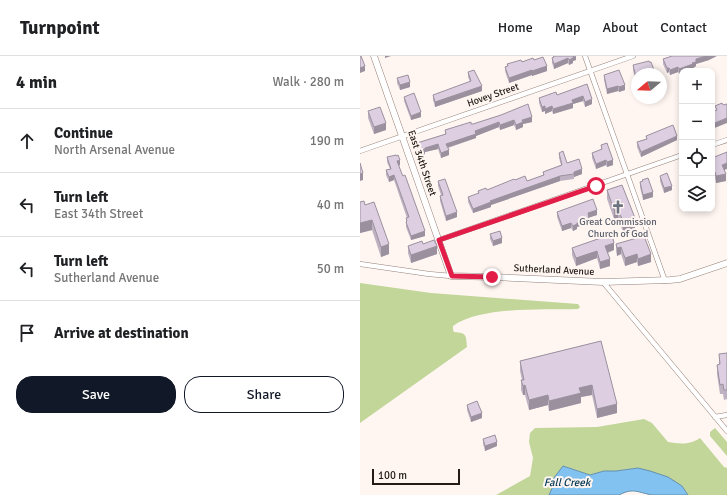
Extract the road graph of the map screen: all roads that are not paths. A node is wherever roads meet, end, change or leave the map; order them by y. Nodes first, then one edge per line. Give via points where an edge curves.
1 (374, 56) edge
2 (585, 56) edge
3 (633, 56) edge
4 (590, 71) junction
5 (402, 136) junction
6 (727, 140) edge
7 (715, 144) edge
8 (360, 151) edge
9 (679, 157) edge
10 (628, 174) junction
11 (439, 240) junction
12 (727, 263) edge
13 (360, 264) edge
14 (452, 276) junction
15 (664, 281) junction
16 (603, 282) junction
17 (727, 415) edge
18 (715, 416) junction
19 (727, 430) edge

1 - 5 main road, East 34th Street
2 - 4 street
3 - 4 street, Hovey Street
4 - 5 street, Hovey Street
4 - 10 street
5 - 8 street, Hovey Street
5 - 11 main road, East 34th Street
6 - 7 street
9 - 10 street
10 - 11 street
10 - 15 street
11 - 14 main road, East 34th Street
12 - 15 main road via 680,279
13 - 14 street, Sutherland Avenue
14 - 16 main road, Sutherland Avenue
15 - 16 main road
16 - 18 street, Sutherland Avenue
17 - 18 street
18 - 19 street, Sutherland Avenue

